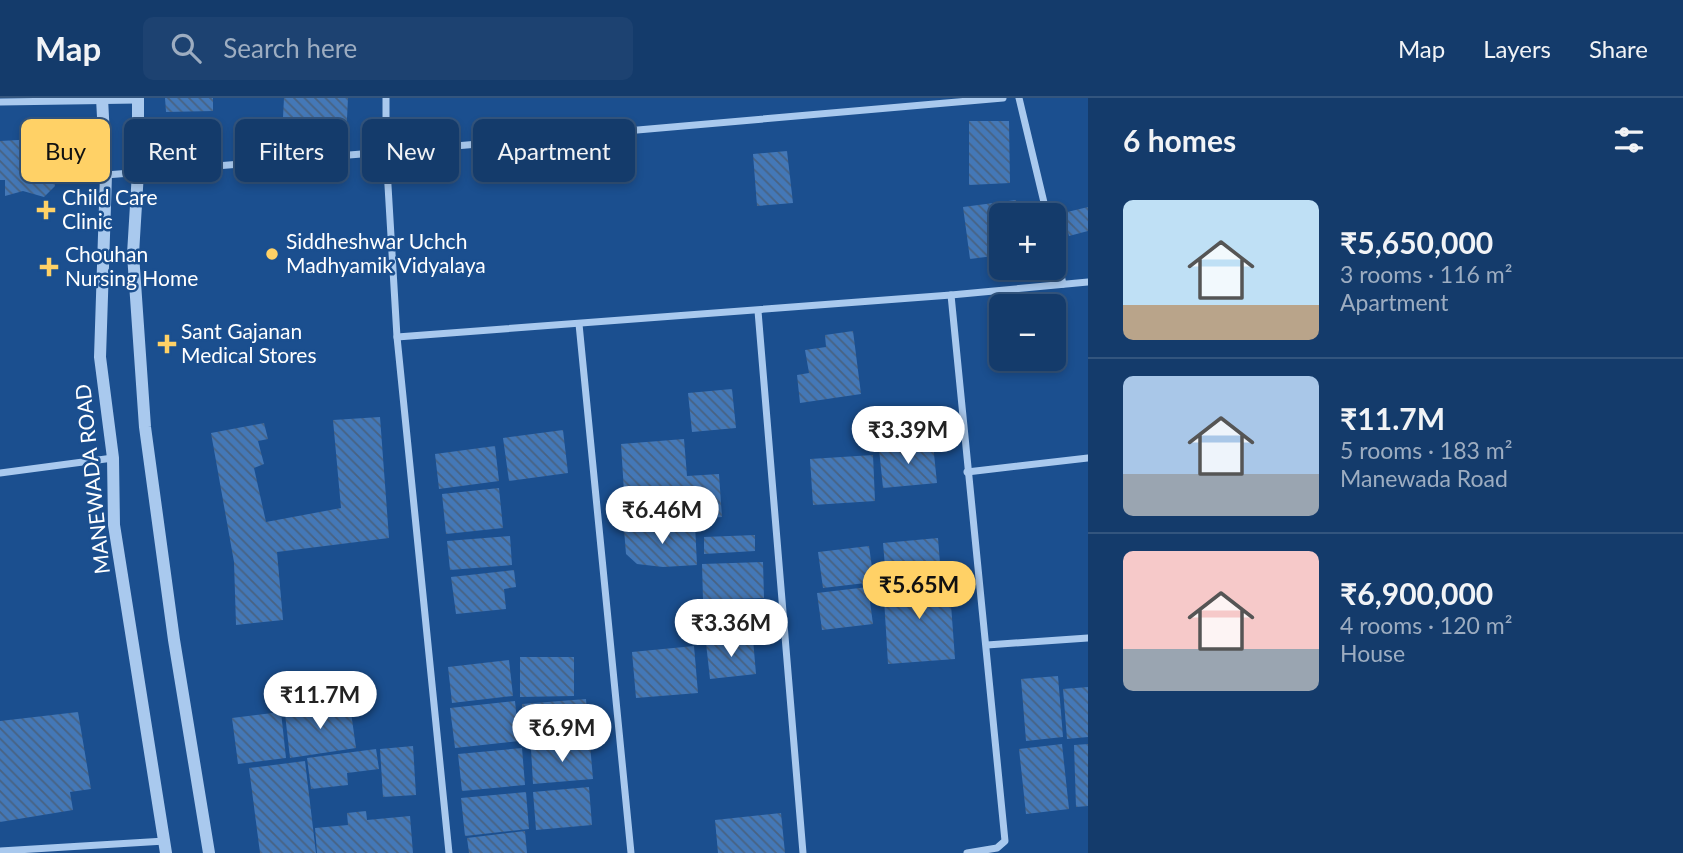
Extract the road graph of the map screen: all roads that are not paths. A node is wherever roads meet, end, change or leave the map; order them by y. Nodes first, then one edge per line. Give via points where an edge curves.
1 (386, 98) edge
2 (1003, 98) edge
3 (1019, 98) edge
4 (102, 99) edge
5 (138, 99) edge
6 (0, 102) edge
7 (103, 119) edge
8 (138, 119) edge
9 (386, 119) edge
10 (459, 146) edge
11 (362, 154) edge
12 (221, 165) edge
13 (106, 182) edge
14 (137, 182) edge
15 (388, 182) edge
16 (1044, 203) edge
17 (1062, 280) edge
18 (1088, 282) edge
19 (1063, 284) junction
20 (951, 295) junction
21 (758, 311) junction
22 (579, 324) junction
23 (397, 337) junction
24 (113, 458) junction
25 (1088, 458) edge
26 (967, 472) junction
27 (0, 473) edge
28 (1088, 638) edge
29 (986, 645) junction
30 (165, 847) edge
31 (0, 851) edge
32 (209, 853) edge
33 (449, 853) edge
34 (631, 853) edge
35 (803, 853) edge
36 (967, 853) edge

1 - 9 street
2 - 10 street
3 - 16 street
4 - 5 street
4 - 6 street
4 - 7 street, MANEWADA ROAD
5 - 8 street
11 - 12 street
13 - 24 street, MANEWADA ROAD via 100,357
14 - 32 street via 133,254 145,427
15 - 23 street
17 - 19 street
18 - 19 street
19 - 20 street
20 - 21 street
20 - 26 street
21 - 22 street
21 - 35 street
22 - 23 street
22 - 34 street
23 - 33 street
24 - 27 street
24 - 30 street, MANEWADA ROAD via 114,525
25 - 26 street
26 - 29 street
28 - 29 street
29 - 36 street via 1005,841 997,849
30 - 31 street

